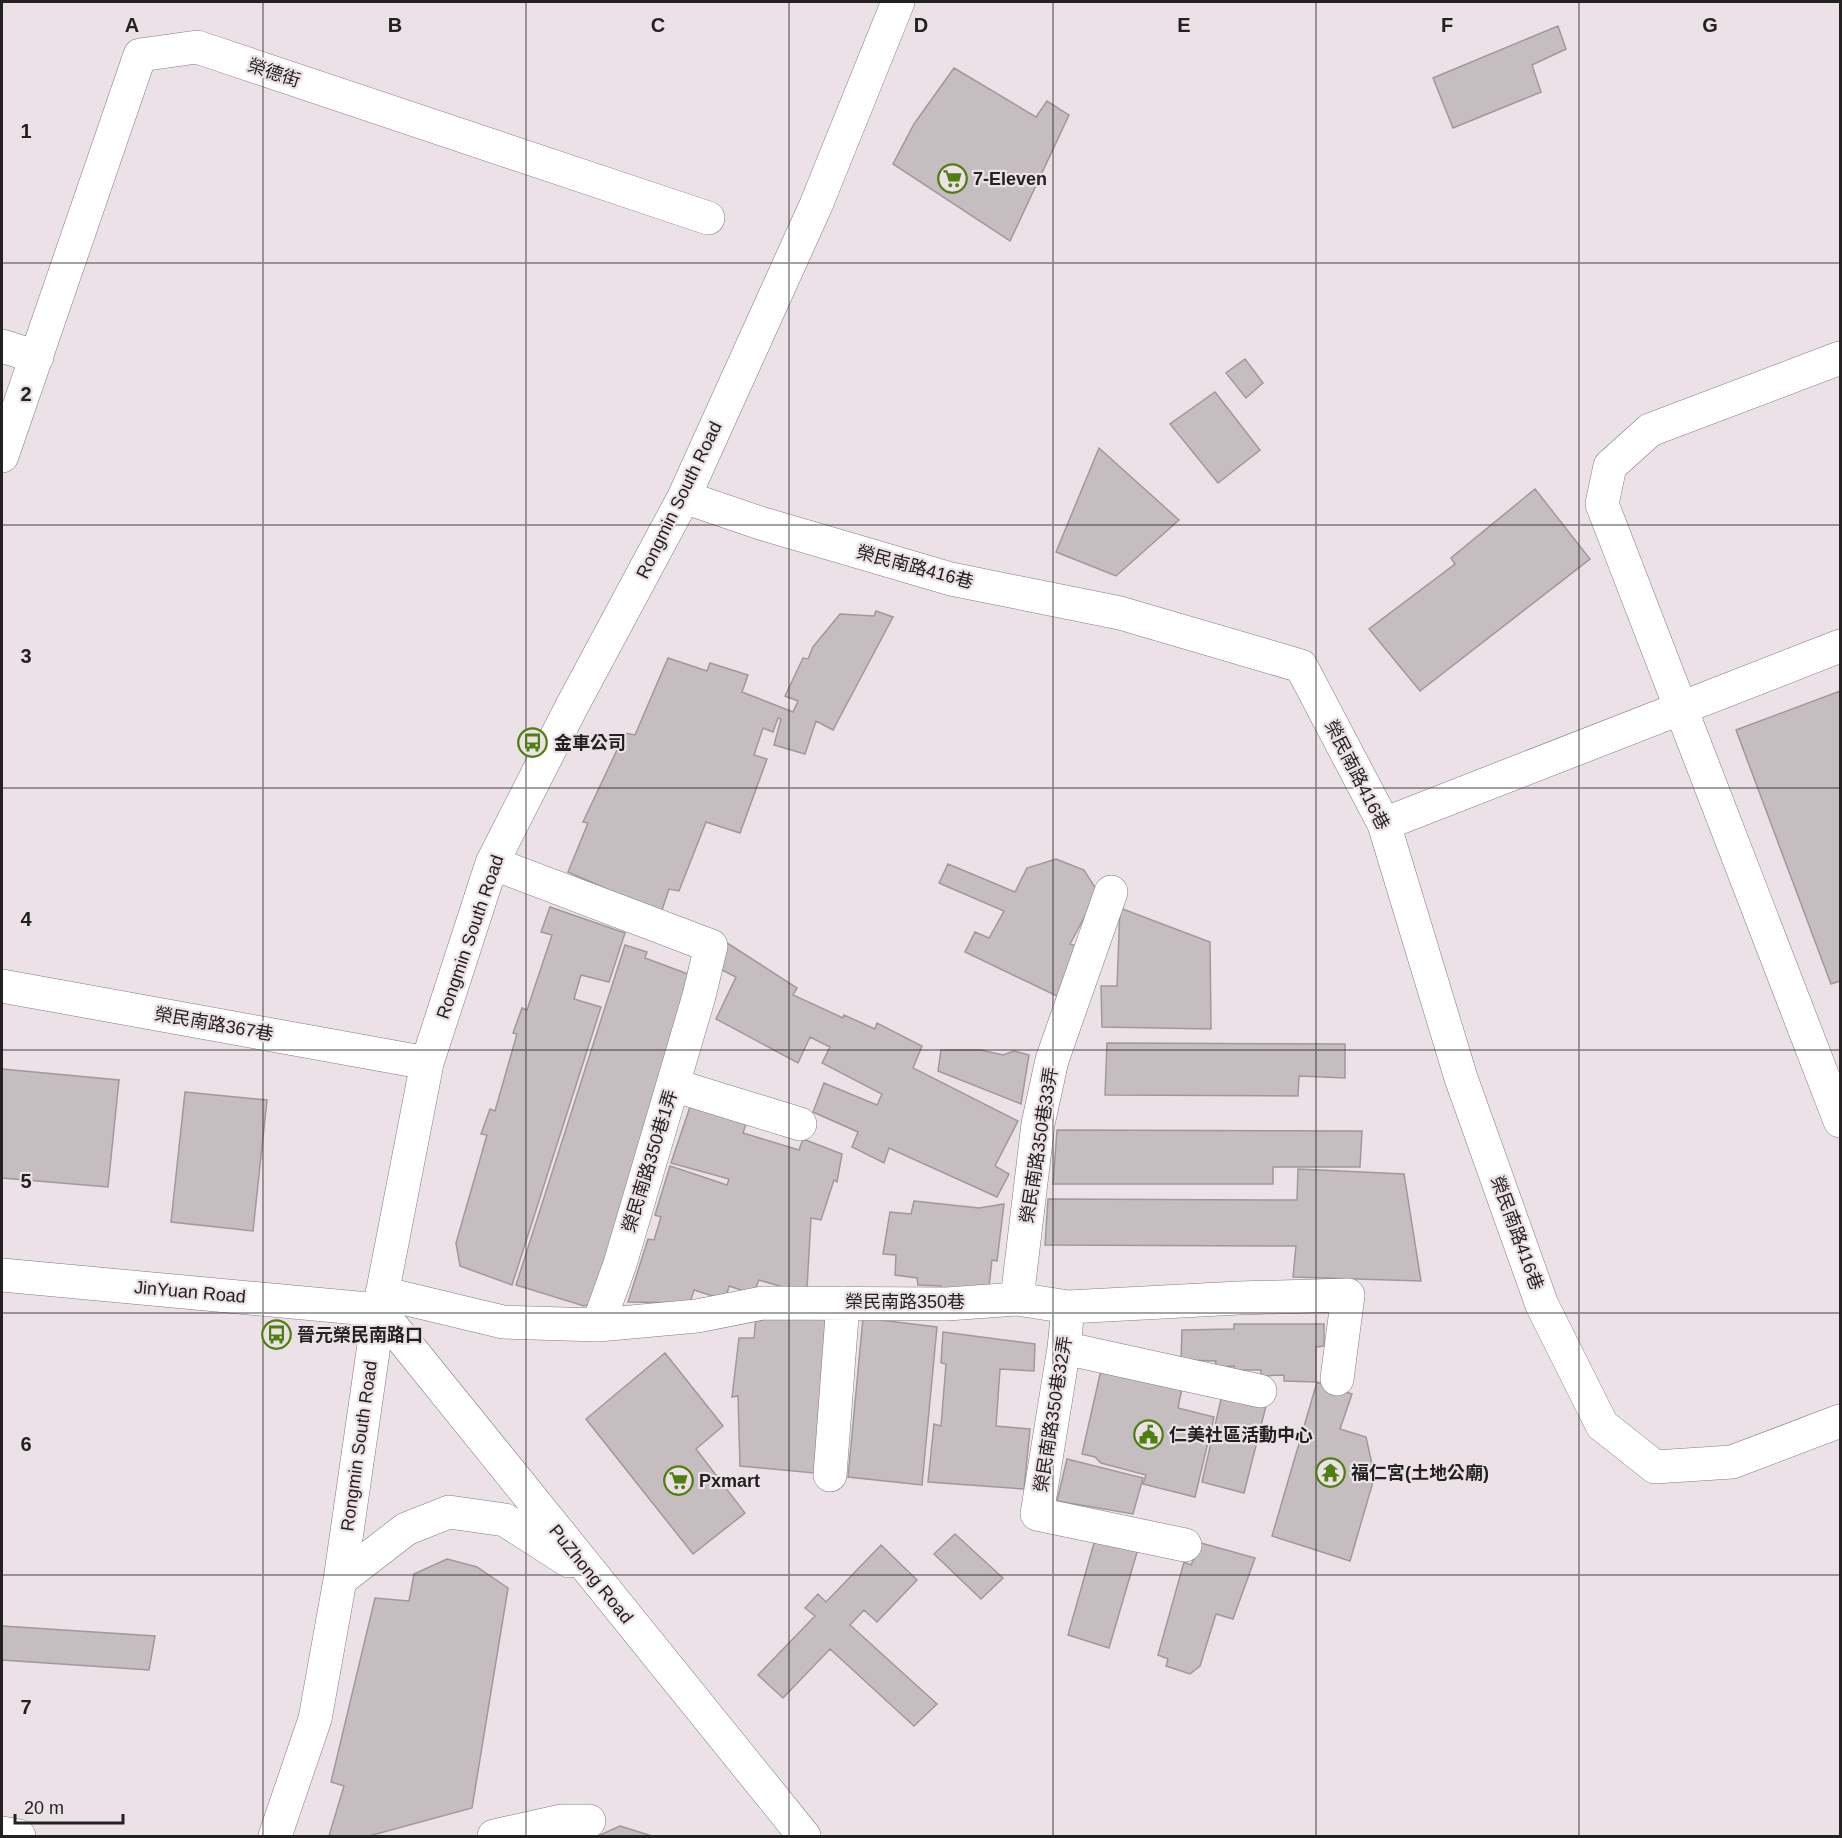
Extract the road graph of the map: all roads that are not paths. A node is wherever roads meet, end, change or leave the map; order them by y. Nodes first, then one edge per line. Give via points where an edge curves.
1 (898, 2) edge
2 (708, 218) dead end
3 (2, 346) edge
4 (37, 357) junction
5 (1840, 358) edge
6 (2, 456) edge
7 (684, 497) junction
8 (1840, 646) edge
9 (1681, 709) junction
10 (1384, 824) junction
11 (492, 863) junction
12 (1111, 892) dead end
13 (2, 986) edge
14 (427, 1063) junction
15 (673, 1085) junction
16 (1840, 1121) edge
17 (800, 1124) dead end
18 (2, 1275) edge
19 (1017, 1299) junction
20 (380, 1301) junction
21 (843, 1303) junction
22 (1068, 1307) junction
23 (598, 1325) junction
24 (1064, 1348) junction
25 (1337, 1379) dead end
26 (1260, 1391) dead end
27 (1840, 1421) edge
28 (830, 1475) dead end
29 (1185, 1545) dead end
30 (592, 1575) junction
31 (340, 1580) junction
32 (589, 1821) dead end
33 (2, 1833) edge
34 (19, 1836) edge
35 (275, 1836) edge
36 (494, 1836) edge
37 (804, 1836) edge

1 - 7 street, Rongmin South Road via 816,205
2 - 4 street, 榮德街 via 196,47 140,55
3 - 4 street
4 - 6 street, 榮德街
5 - 9 street via 1650,430 1610,466 1602,504
7 - 10 street, 榮民南路416巷 via 951,579 1120,613 1301,666
7 - 11 street, Rongmin South Road
8 - 9 street
9 - 10 street
9 - 16 street
10 - 27 street, 榮民南路416巷 via 1461,1078 1542,1305 1602,1425 1654,1467 1731,1462
11 - 14 street, Rongmin South Road
11 - 15 street, 榮民南路350巷1弄 via 711,946
12 - 19 street, 榮民南路350巷33弄 via 1052,1060 1038,1124
13 - 14 street, 榮民南路367巷
14 - 20 street, Rongmin South Road
15 - 17 street
15 - 23 street, 榮民南路350巷1弄
18 - 20 street, JinYuan Road
19 - 21 street, 榮民南路350巷 via 947,1304
19 - 22 street, 榮民南路350巷
20 - 23 street, 榮民南路350巷 via 503,1322
20 - 30 street, PuZhong Road
20 - 31 street, Rongmin South Road
21 - 23 street, 榮民南路350巷 via 763,1303 697,1316
21 - 28 street
22 - 24 street, 榮民南路350巷32弄
22 - 25 street, 榮民南路350巷 via 1348,1295
24 - 26 street
24 - 29 street, 榮民南路350巷32弄 via 1037,1514
30 - 31 street via 505,1520 449,1512 406,1529
30 - 37 street, PuZhong Road
31 - 35 street, Rongmin South Road via 315,1719
32 - 36 street via 561,1821
33 - 34 street

